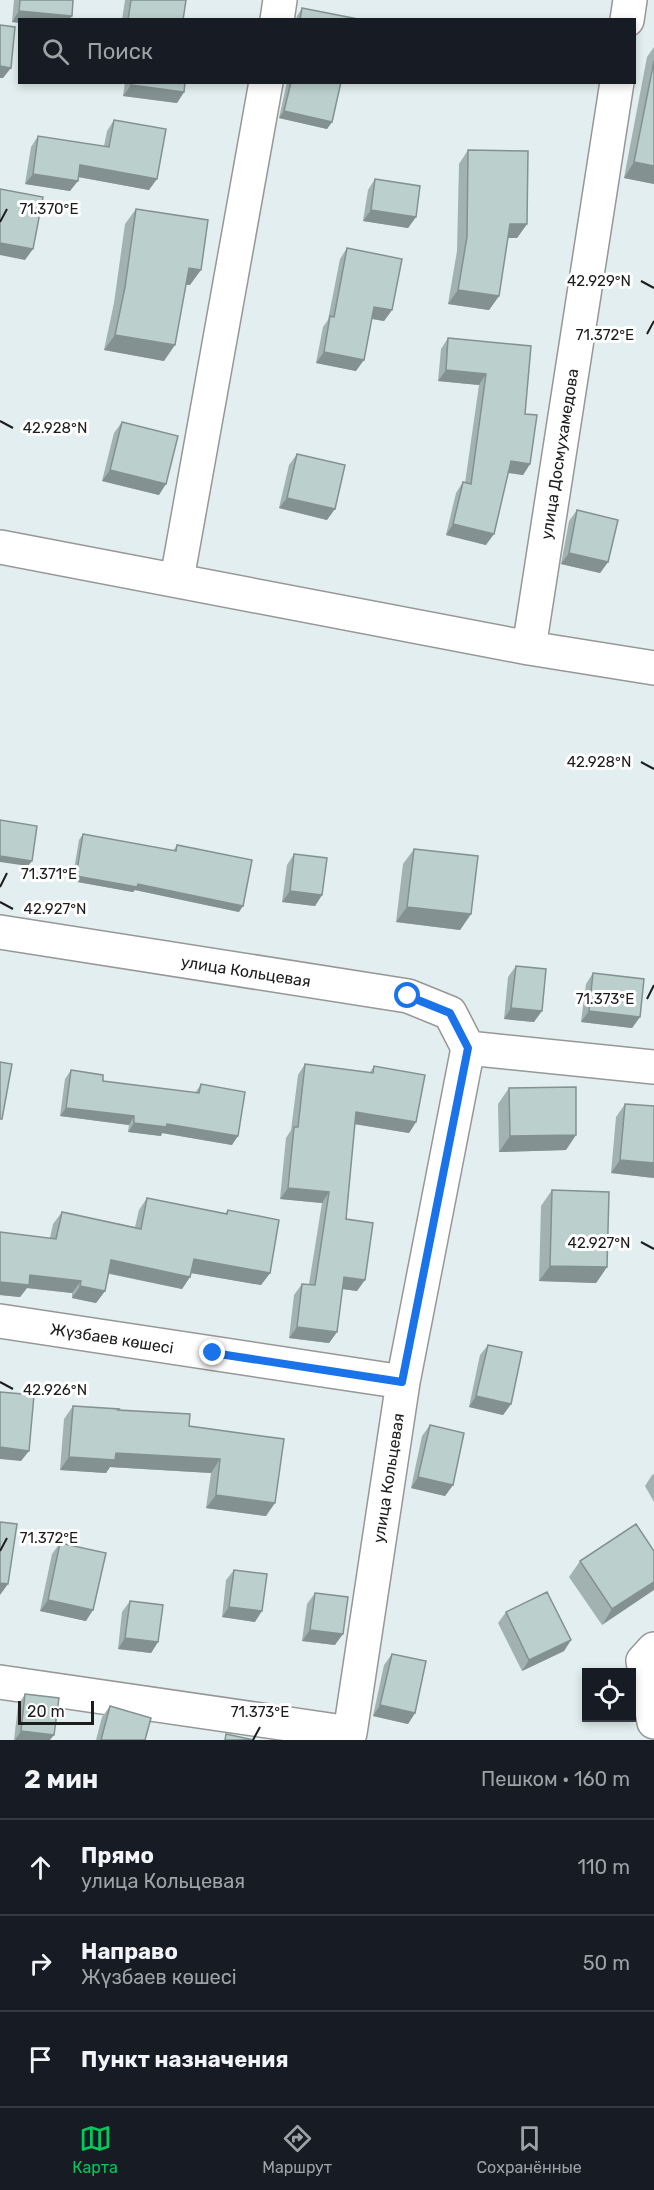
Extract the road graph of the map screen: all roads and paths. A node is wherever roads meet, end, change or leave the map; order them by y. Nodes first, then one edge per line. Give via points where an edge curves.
1 (280, 0) edge
2 (630, 0) edge
3 (277, 18) edge
4 (627, 18) edge
5 (266, 84) edge
6 (618, 84) edge
7 (0, 547) edge
8 (177, 579) junction
9 (529, 648) junction
10 (654, 668) edge
11 (0, 932) edge
12 (468, 1048) junction
13 (654, 1067) edge
14 (0, 1321) edge
15 (402, 1382) junction
16 (648, 1655) edge
17 (0, 1682) edge
18 (654, 1722) edge

1 - 3 street
2 - 4 street
5 - 8 street
6 - 9 street, улица Досмухамедова
7 - 8 street
8 - 9 street
9 - 10 street
11 - 12 street, улица Кольцевая via 408,996 450,1013
12 - 13 street
12 - 15 street, улица Кольцевая
14 - 15 street, Жүзбаев көшесі
15 - 17 street, улица Кольцевая via 350,1733
16 - 18 street

